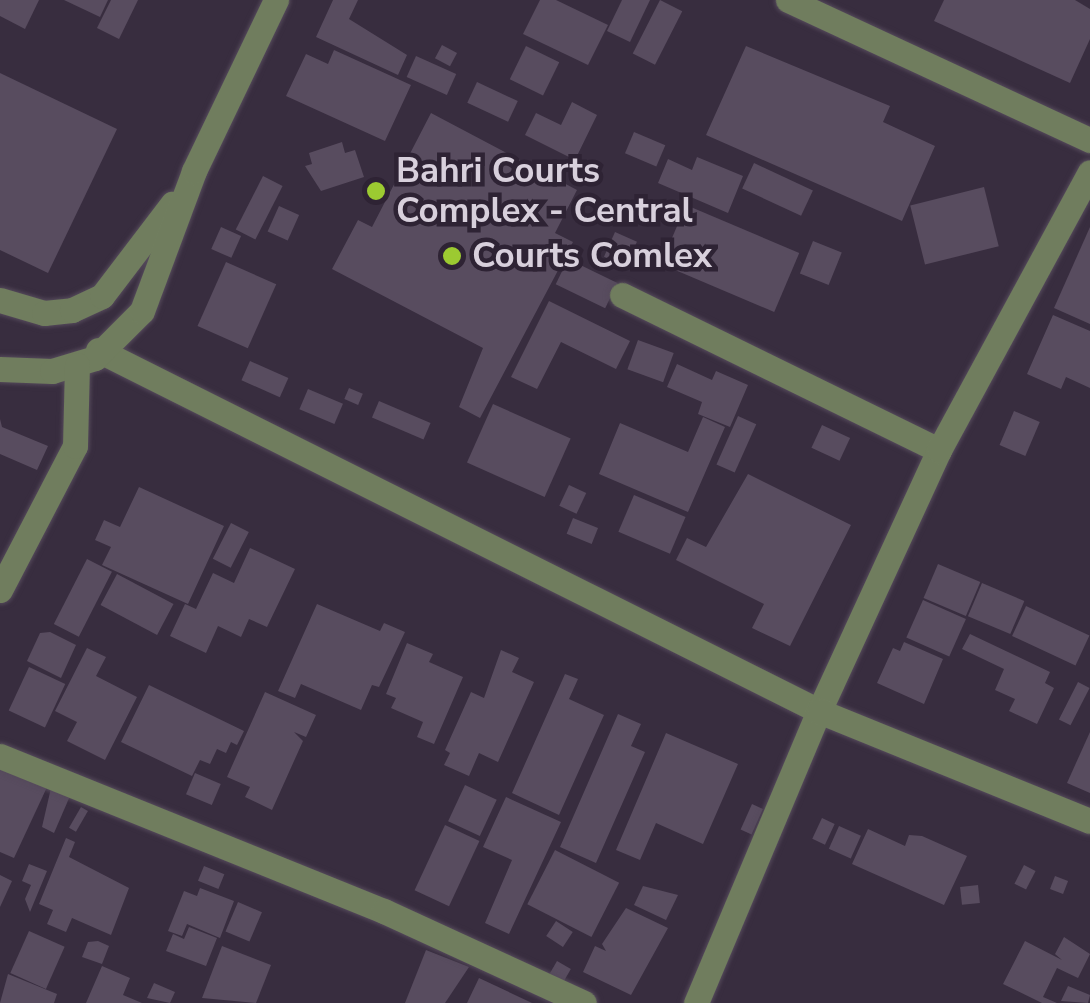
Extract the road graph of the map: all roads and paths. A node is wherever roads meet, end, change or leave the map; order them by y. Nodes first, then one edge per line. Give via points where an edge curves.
1 (276, 0) edge
2 (788, 0) edge
3 (1090, 140) edge
4 (194, 171) junction
5 (1090, 172) edge
6 (622, 295) dead end
7 (0, 300) edge
8 (88, 358) junction
9 (0, 368) edge
10 (940, 450) junction
11 (0, 590) edge
12 (819, 711) junction
13 (0, 756) edge
14 (1090, 820) edge
15 (553, 996) edge
16 (584, 1003) edge
17 (696, 1003) edge

1 - 4 street
2 - 3 street
4 - 7 street via 102,296 72,310 44,312
4 - 8 street via 142,311
5 - 10 street
6 - 10 street
8 - 9 street
8 - 11 street via 75,446
8 - 12 street
10 - 12 street
12 - 14 street
12 - 17 street
13 - 15 street
15 - 16 street

